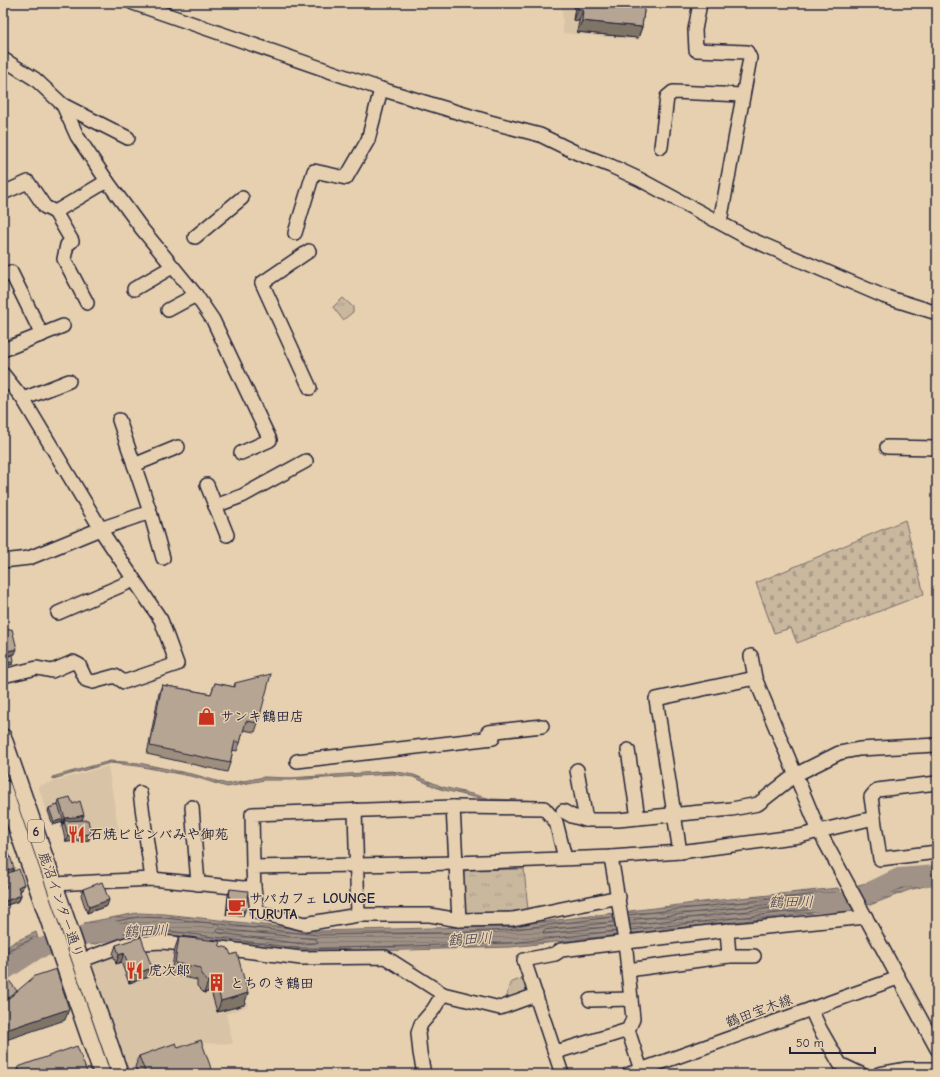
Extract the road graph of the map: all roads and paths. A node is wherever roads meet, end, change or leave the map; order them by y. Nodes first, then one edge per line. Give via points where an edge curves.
1 (134, 3) edge
2 (700, 3) edge
3 (3, 59) edge
4 (381, 89) junction
5 (743, 95) junction
6 (63, 105) junction
7 (128, 138) dead end
8 (661, 146) dead end
9 (107, 181) junction
10 (3, 193) edge
11 (242, 198) dead end
12 (55, 212) junction
13 (720, 222) junction
14 (295, 233) dead end
15 (195, 236) dead end
16 (309, 251) dead end
17 (172, 267) junction
18 (3, 276) edge
19 (134, 290) dead end
20 (196, 295) junction
21 (87, 303) dead end
22 (168, 310) dead end
23 (937, 313) edge
24 (62, 326) dead end
25 (42, 335) junction
26 (3, 350) edge
27 (3, 374) edge
28 (69, 381) dead end
29 (310, 388) dead end
30 (23, 399) junction
31 (119, 420) dead end
32 (178, 447) dead end
33 (887, 447) dead end
34 (937, 448) edge
35 (241, 453) dead end
36 (306, 461) dead end
37 (134, 465) junction
38 (207, 485) dead end
39 (215, 506) junction
40 (150, 512) junction
41 (100, 529) junction
42 (227, 535) dead end
43 (163, 558) dead end
44 (3, 561) edge
45 (134, 580) junction
46 (58, 613) dead end
47 (751, 656) dead end
48 (3, 676) edge
49 (755, 678) junction
50 (542, 726) dead end
51 (3, 737) edge
52 (937, 745) edge
53 (628, 750) dead end
54 (297, 761) dead end
55 (577, 770) dead end
56 (795, 775) junction
57 (937, 783) edge
58 (3, 788) edge
59 (140, 793) dead end
60 (192, 807) dead end
61 (453, 808) junction
62 (354, 810) junction
63 (563, 811) dead end
64 (673, 814) junction
65 (638, 818) junction
66 (874, 818) junction
67 (586, 820) junction
68 (819, 831) junction
69 (680, 852) junction
70 (937, 852) edge
71 (612, 856) junction
72 (565, 858) junction
73 (457, 863) junction
74 (357, 865) junction
75 (253, 867) junction
76 (152, 878) junction
77 (54, 884) junction
78 (198, 884) junction
79 (254, 887) junction
80 (618, 897) junction
81 (358, 915) junction
82 (866, 917) junction
83 (459, 920) junction
84 (727, 930) junction
85 (625, 941) junction
86 (79, 956) junction
87 (729, 956) junction
88 (754, 956) dead end
89 (628, 970) junction
90 (898, 978) junction
91 (443, 994) junction
92 (536, 995) junction
93 (631, 999) junction
94 (590, 1000) dead end
95 (811, 1009) junction
96 (628, 1030) junction
97 (937, 1049) edge
98 (556, 1052) junction
99 (937, 1069) edge
100 (635, 1072) edge
101 (102, 1074) edge
102 (120, 1074) edge
103 (424, 1074) edge
104 (562, 1074) edge
105 (861, 1074) edge
106 (879, 1074) edge

1 - 4 street
2 - 5 street via 695,30 696,50 746,52 750,58
3 - 6 street via 35,79
4 - 13 street via 540,135 618,169
4 - 14 street via 368,140 346,178 314,171
5 - 8 street via 673,92 667,97
5 - 13 street
6 - 7 street
6 - 9 street via 77,136
9 - 12 street
9 - 17 street
10 - 12 street via 28,182 45,207
11 - 15 street
12 - 21 street via 72,241 67,245 64,259
13 - 23 street via 748,238 883,296
16 - 29 street via 262,284
17 - 19 street
17 - 20 street
18 - 25 street via 11,272
20 - 22 street
20 - 35 street via 213,320 270,440
24 - 25 street
25 - 26 street
27 - 30 street
28 - 30 street
30 - 41 street
31 - 37 street
32 - 37 street
33 - 34 street
36 - 39 street via 242,496
37 - 40 street
38 - 39 street
39 - 42 street
40 - 41 street
40 - 43 street
41 - 44 street via 29,558
41 - 45 street
45 - 46 street
45 - 48 street via 161,620 177,664 124,682 115,676 93,682 86,680 80,665 73,662 52,671 37,668
47 - 49 street
49 - 56 street
49 - 64 street via 656,699
50 - 54 street
51 - 77 main road, 鹿沼インター通り / 6
52 - 56 street via 859,749 839,753
53 - 65 street
55 - 67 street
56 - 64 street via 758,804
56 - 68 street
57 - 66 street via 877,790 871,797
58 - 101 main road, 鹿沼インター通り / 6
59 - 76 street
60 - 78 street
61 - 62 street
61 - 72 street via 544,808 556,822
61 - 73 street
62 - 74 street
62 - 75 street via 252,814
63 - 67 street
64 - 65 street
64 - 69 street
65 - 67 street
66 - 68 street
66 - 70 street via 880,859
68 - 69 street via 800,836
68 - 82 street
69 - 71 street
71 - 72 street
71 - 80 street
72 - 73 street
73 - 74 street
73 - 83 street
74 - 75 street
74 - 81 street
75 - 79 street
76 - 77 street
76 - 78 street
77 - 86 main road, 鹿沼インター通り / 6
78 - 79 street
79 - 81 street via 257,912 305,924
80 - 83 street via 513,919
80 - 85 street
81 - 83 street via 430,915
82 - 84 street
82 - 90 street
84 - 85 street
84 - 87 street
85 - 89 street
85 - 92 street via 561,950 555,954 524,960
86 - 91 street via 126,944 162,942 301,958 385,957
86 - 102 main road, 鹿沼インター通り / 6
87 - 88 street
87 - 89 street
89 - 93 street
90 - 95 street, 鶴田宝木線
90 - 97 street
91 - 92 street via 500,1008
91 - 103 street via 421,1024 418,1033
92 - 98 street
93 - 94 street
93 - 96 street via 633,1019
95 - 100 street, 鶴田宝木線
95 - 105 street via 840,1064
96 - 98 street
96 - 100 street
98 - 104 street
99 - 106 street via 907,1069

